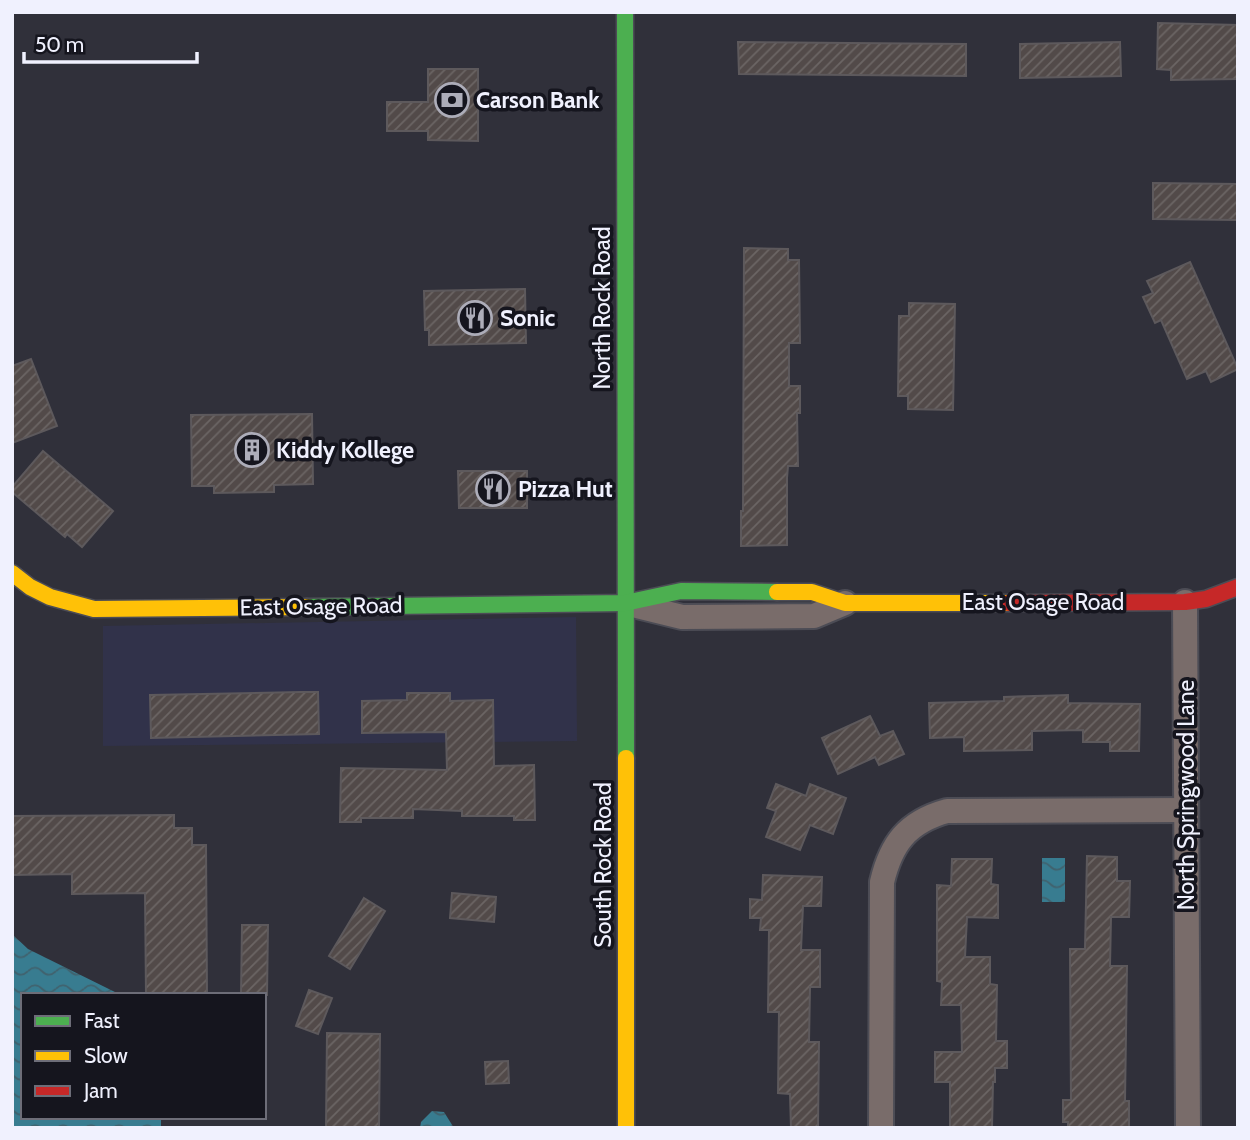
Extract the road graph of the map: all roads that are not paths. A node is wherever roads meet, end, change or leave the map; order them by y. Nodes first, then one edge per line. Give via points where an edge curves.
1 (625, 12) edge
2 (17, 577) edge
3 (1238, 587) edge
4 (1185, 602) junction
5 (625, 603) junction
6 (845, 603) joint
7 (1186, 810) junction
8 (626, 1128) edge
9 (881, 1128) edge
10 (1188, 1128) edge

1 - 5 main road, North Rock Road
2 - 5 main road, East Osage Road via 48,597 94,608
3 - 4 main road, East Osage Road
4 - 6 main road, East Osage Road
4 - 7 street, North Springwood Lane
5 - 6 street, East Osage Road via 682,617 814,616
5 - 8 main road, South Rock Road
7 - 9 street via 947,811 918,822 902,836 887,862 883,883
7 - 10 street, North Springwood Lane

